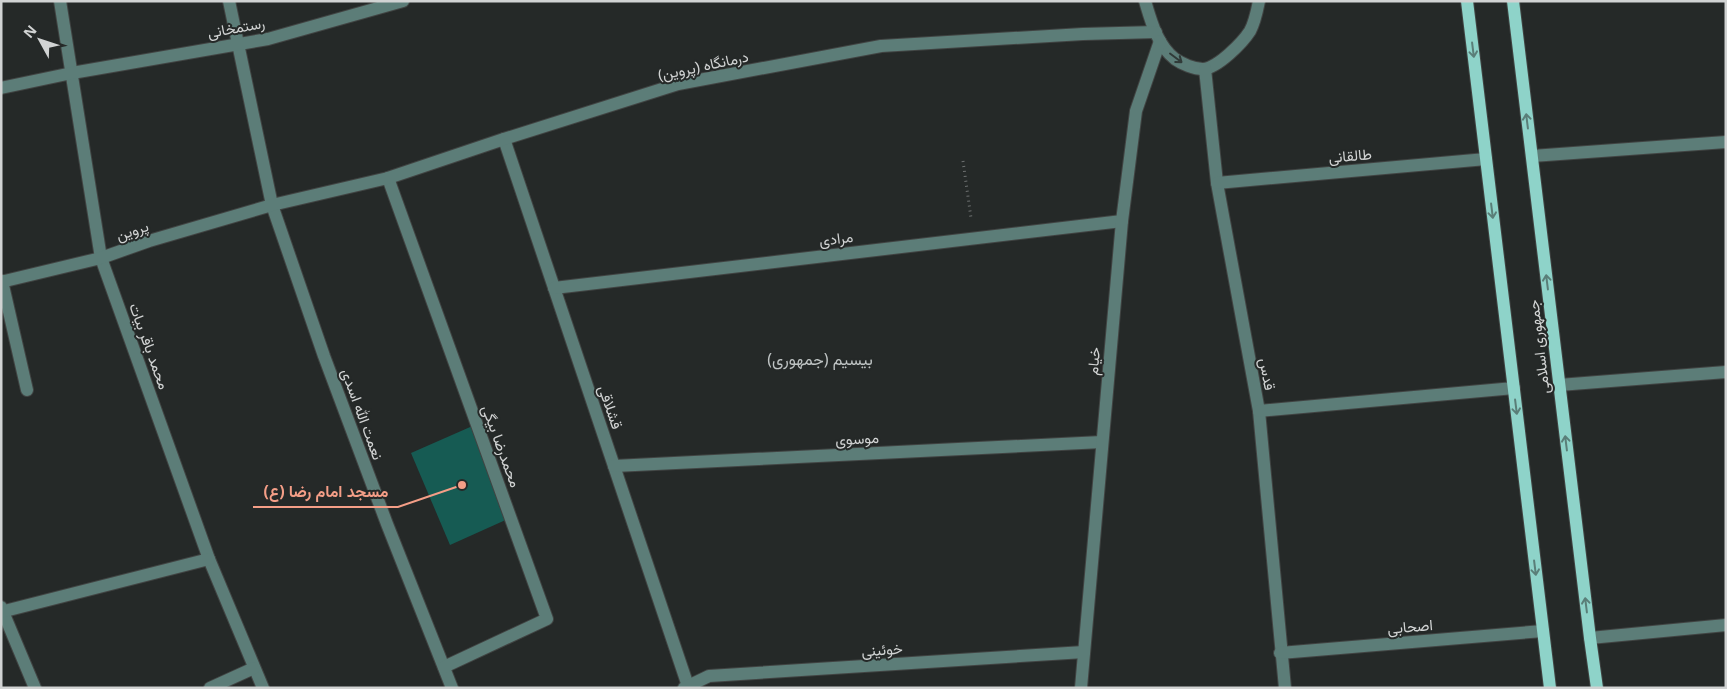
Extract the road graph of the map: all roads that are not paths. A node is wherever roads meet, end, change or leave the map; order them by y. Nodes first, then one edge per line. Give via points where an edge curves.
1 (60, 1) edge
2 (229, 1) edge
3 (403, 1) edge
4 (1145, 1) edge
5 (1259, 1) edge
6 (1467, 1) edge
7 (1513, 1) edge
8 (1158, 36) junction
9 (238, 43) junction
10 (1205, 69) junction
11 (72, 73) junction
12 (1, 88) edge
13 (504, 139) junction
14 (1726, 142) edge
15 (1532, 156) junction
16 (1486, 160) junction
17 (388, 178) junction
18 (1217, 183) junction
19 (272, 205) junction
20 (1122, 221) junction
21 (102, 258) junction
22 (2, 281) edge
23 (554, 288) junction
24 (1726, 372) edge
25 (1559, 384) junction
26 (1514, 388) junction
27 (27, 390) dead end
28 (1258, 411) junction
29 (1102, 442) junction
30 (614, 466) junction
31 (209, 559) junction
32 (2, 610) edge
33 (1726, 625) edge
34 (1543, 631) junction
35 (1590, 638) junction
36 (1084, 652) junction
37 (1280, 653) junction
38 (444, 666) junction
39 (254, 668) junction
40 (686, 687) edge
41 (35, 688) edge
42 (210, 688) edge
43 (263, 688) edge
44 (452, 688) edge
45 (1081, 688) edge
46 (1285, 688) edge
47 (1550, 688) edge
48 (1597, 688) edge

1 - 11 street, محمد باقر بیات
2 - 9 street, نعمت الله اسدی
3 - 9 street, رستمخانی via 268,39
4 - 8 street
5 - 10 street via 1251,29 1241,43 1224,59
6 -> 16 main road, جمهوری اسلامی
15 -> 7 main road, جمهوری اسلامی
8 -> 10 street via 1174,58 1189,66
8 - 13 street, درمانگاه (پروین) via 1073,34 880,46 678,84
8 - 20 street, خیام via 1136,111
9 - 11 street, رستمخانی
9 - 19 street, نعمت الله اسدی
10 - 18 street, قدس
11 - 12 street, رستمخانی
11 - 21 street, محمد باقر بیات
13 - 17 street, درمانگاه (پروین)
13 - 23 street, قشلاقی
14 - 15 street
25 -> 15 main road, جمهوری اسلامی
16 - 18 street, طالقانی
16 -> 26 main road, جمهوری اسلامی
17 - 19 street, درمانگاه (پروین)
17 - 38 street, محمدرضا بیگی via 547,619
18 - 28 street, قدس
19 - 21 street, پروین
19 - 38 street, نعمت الله اسدی via 327,366
20 - 23 street, مرادی
20 - 29 street, خیام
21 - 22 street, پروین
21 - 31 street, محمد باقر بیات
22 - 27 street
23 - 30 street, قشلاقی
24 - 25 street
35 -> 25 main road, جمهوری اسلامی
26 - 28 street
26 -> 34 main road, جمهوری اسلامی
28 - 37 street, قدس
29 - 30 street, موسوی
29 - 36 street, خیام
30 - 40 street, قشلاقی
31 - 32 street
31 - 39 street, محمد باقر بیات
32 - 41 street
33 - 35 street
34 - 37 street, اصحابی
34 - 47 main road, جمهوری اسلامی
35 - 48 main road, جمهوری اسلامی
36 - 40 street, خوئینی via 709,676
36 - 45 street, خیام
37 - 46 street, قدس
38 - 44 street, نعمت الله اسدی
39 - 42 street
39 - 43 street, محمد باقر بیات

